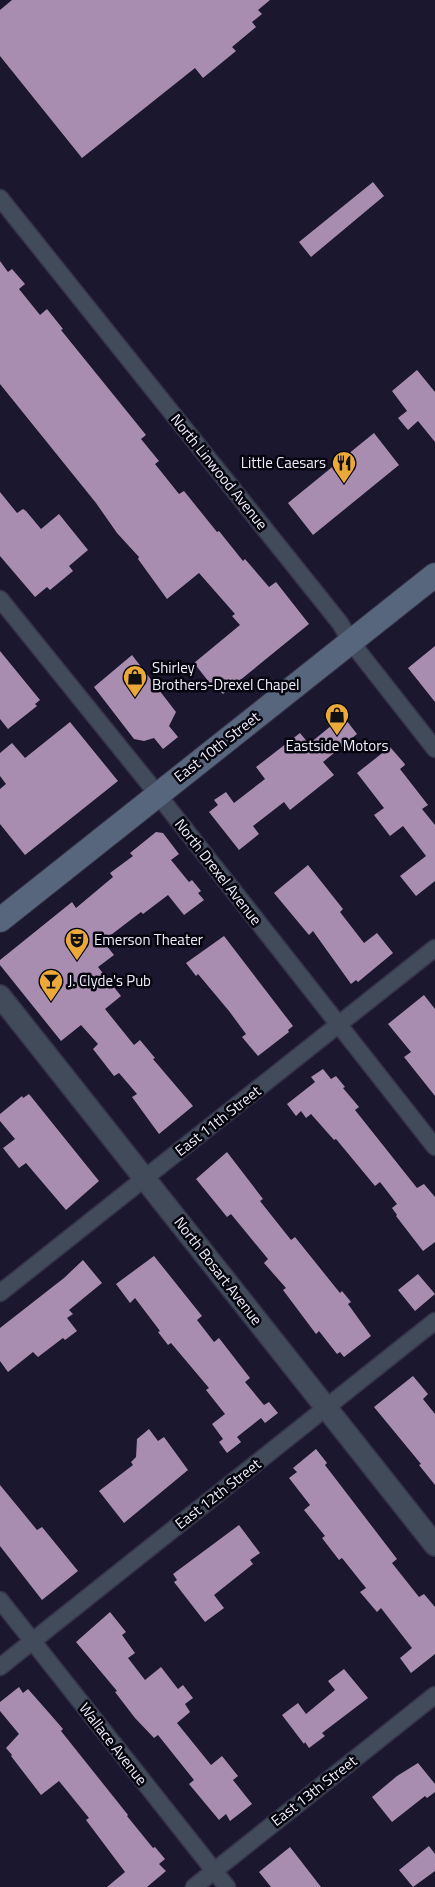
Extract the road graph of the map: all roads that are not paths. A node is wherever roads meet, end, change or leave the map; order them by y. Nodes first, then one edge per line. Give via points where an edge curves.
1 (0, 198) edge
2 (435, 575) edge
3 (0, 599) edge
4 (351, 642) junction
5 (435, 749) edge
6 (158, 795) junction
7 (0, 920) edge
8 (435, 948) edge
9 (0, 996) edge
10 (339, 1025) junction
11 (435, 1147) edge
12 (145, 1178) junction
13 (0, 1293) edge
14 (435, 1321) edge
15 (326, 1408) junction
16 (435, 1545) edge
17 (0, 1600) edge
18 (32, 1641) junction
19 (0, 1667) edge
20 (435, 1695) edge
21 (214, 1871) junction
22 (194, 1887) edge
23 (226, 1887) edge

1 - 4 street, North Linwood Avenue via 340,623
2 - 4 main road, East 10th Street
3 - 6 street, North Drexel Avenue
4 - 5 street, North Linwood Avenue
4 - 6 main road, East 10th Street
6 - 7 main road, East 10th Street
6 - 10 street, North Drexel Avenue
8 - 10 street, East 11th Street
9 - 12 street, North Bosart Avenue
10 - 11 street, North Drexel Avenue
10 - 12 street, East 11th Street
12 - 13 street, East 11th Street
12 - 15 street, North Bosart Avenue
14 - 15 street, East 12th Street
15 - 16 street, North Bosart Avenue
15 - 18 street, East 12th Street
17 - 18 street, Wallace Avenue
18 - 19 street, East 12th Street
18 - 21 street, Wallace Avenue
20 - 21 street, East 13th Street
21 - 22 street, East 13th Street
21 - 23 street, Wallace Avenue

